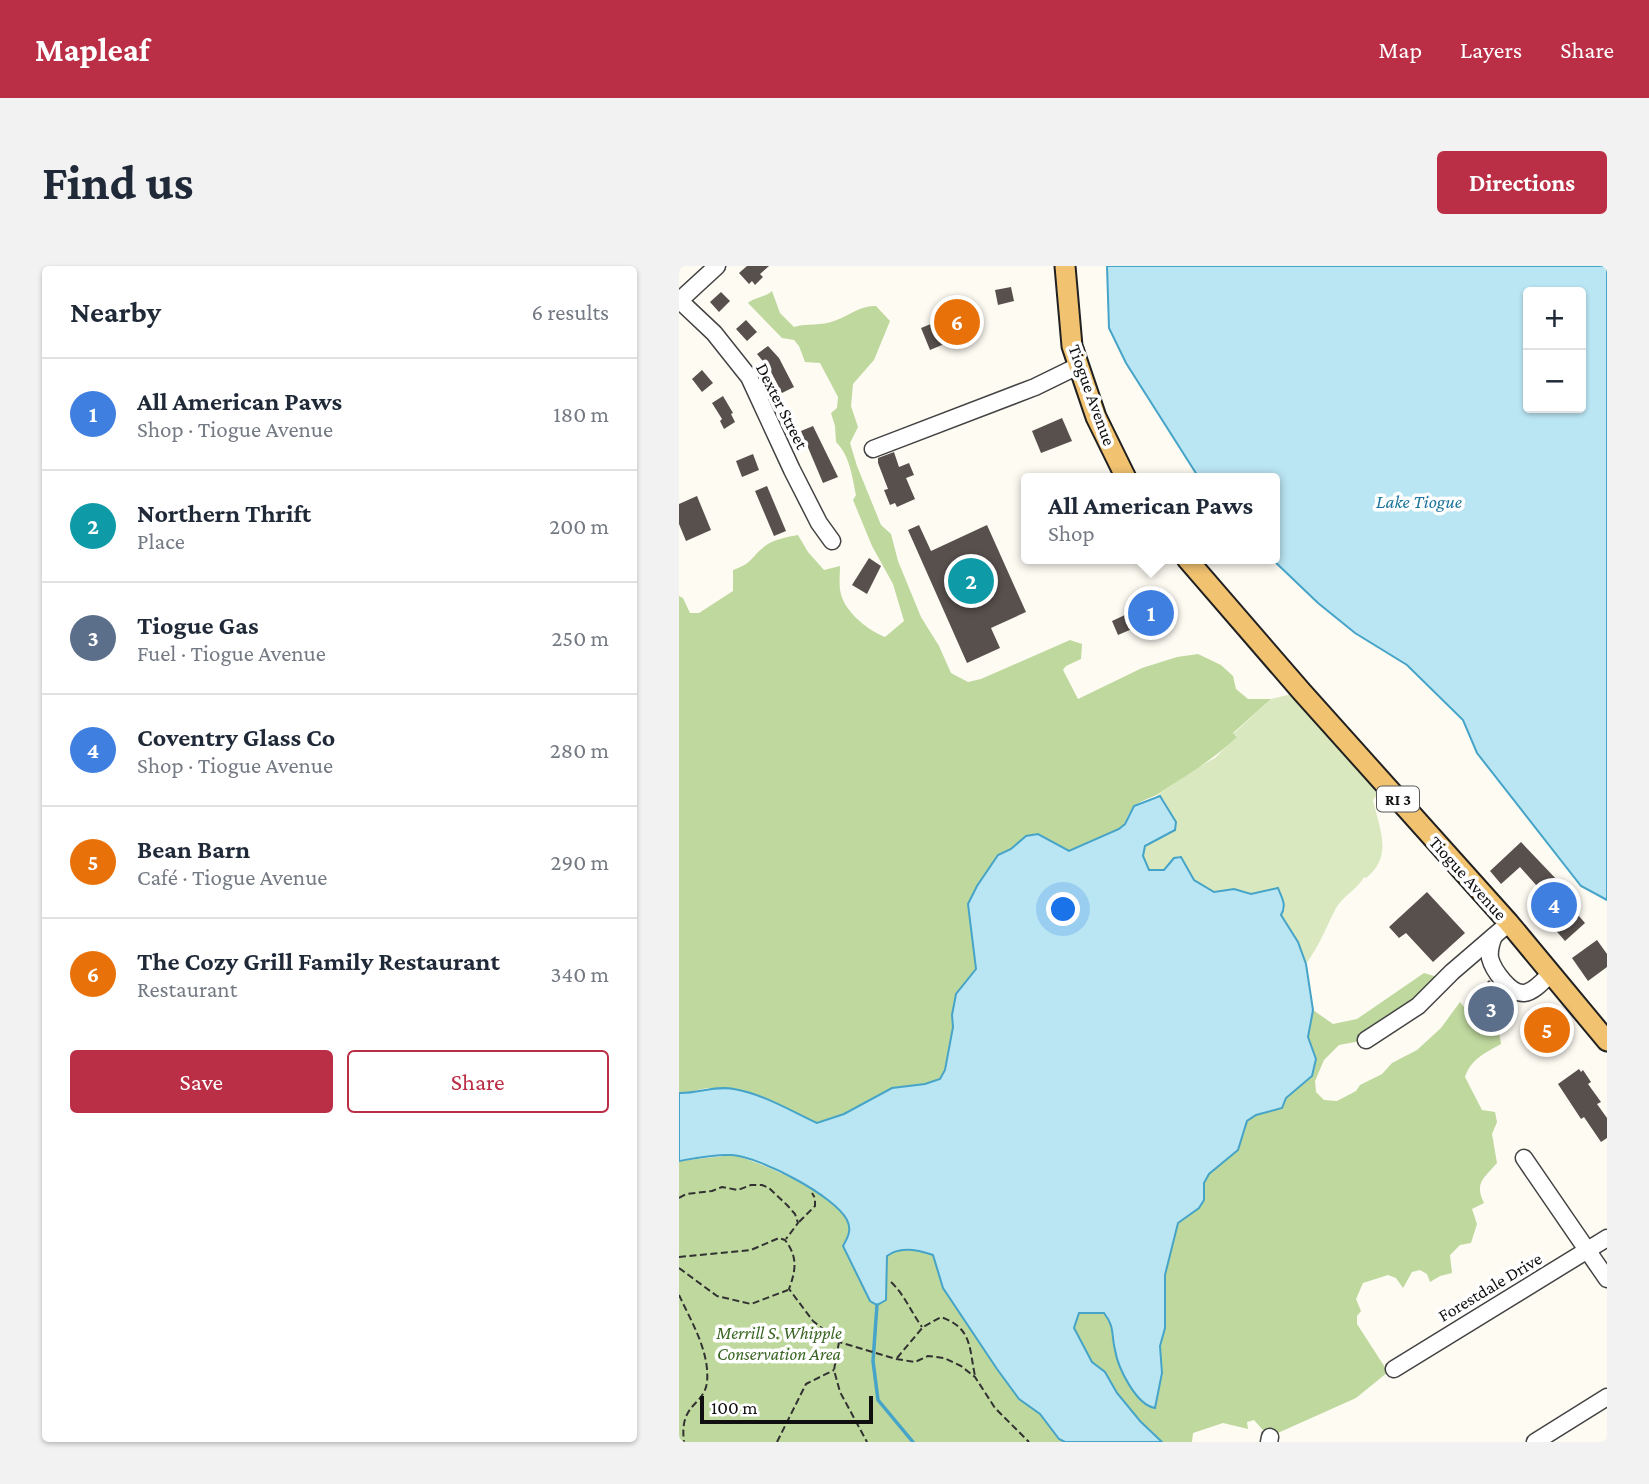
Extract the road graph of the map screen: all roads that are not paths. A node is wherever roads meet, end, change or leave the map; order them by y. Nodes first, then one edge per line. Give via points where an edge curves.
1 (717, 266) edge
2 (1065, 266) edge
3 (679, 301) edge
4 (1078, 366) junction
5 (873, 449) dead end
6 (1124, 473) edge
7 (832, 541) dead end
8 (1191, 564) edge
9 (1502, 929) junction
10 (1551, 973) junction
11 (1366, 1040) dead end
12 (1607, 1041) edge
13 (1524, 1158) dead end
14 (1607, 1238) edge
15 (1588, 1250) junction
16 (1607, 1279) edge
17 (1394, 1369) dead end
18 (1607, 1397) edge
19 (1535, 1442) edge

1 - 3 street
2 - 4 main road, Tiogue Avenue via 1068,318
3 - 7 street, Dexter Street via 714,332 749,377 797,481
4 - 5 street
4 - 6 main road, Tiogue Avenue
8 - 9 main road, Tiogue Avenue / RI 3
9 - 10 main road, Tiogue Avenue / RI 3
9 - 10 street via 1490,948 1490,957 1514,990 1534,989
9 - 11 street via 1418,1006
10 - 12 main road, Tiogue Avenue / RI 3
13 - 15 street
14 - 15 street, Forestdale Drive
15 - 16 street
15 - 17 street, Forestdale Drive
18 - 19 street

